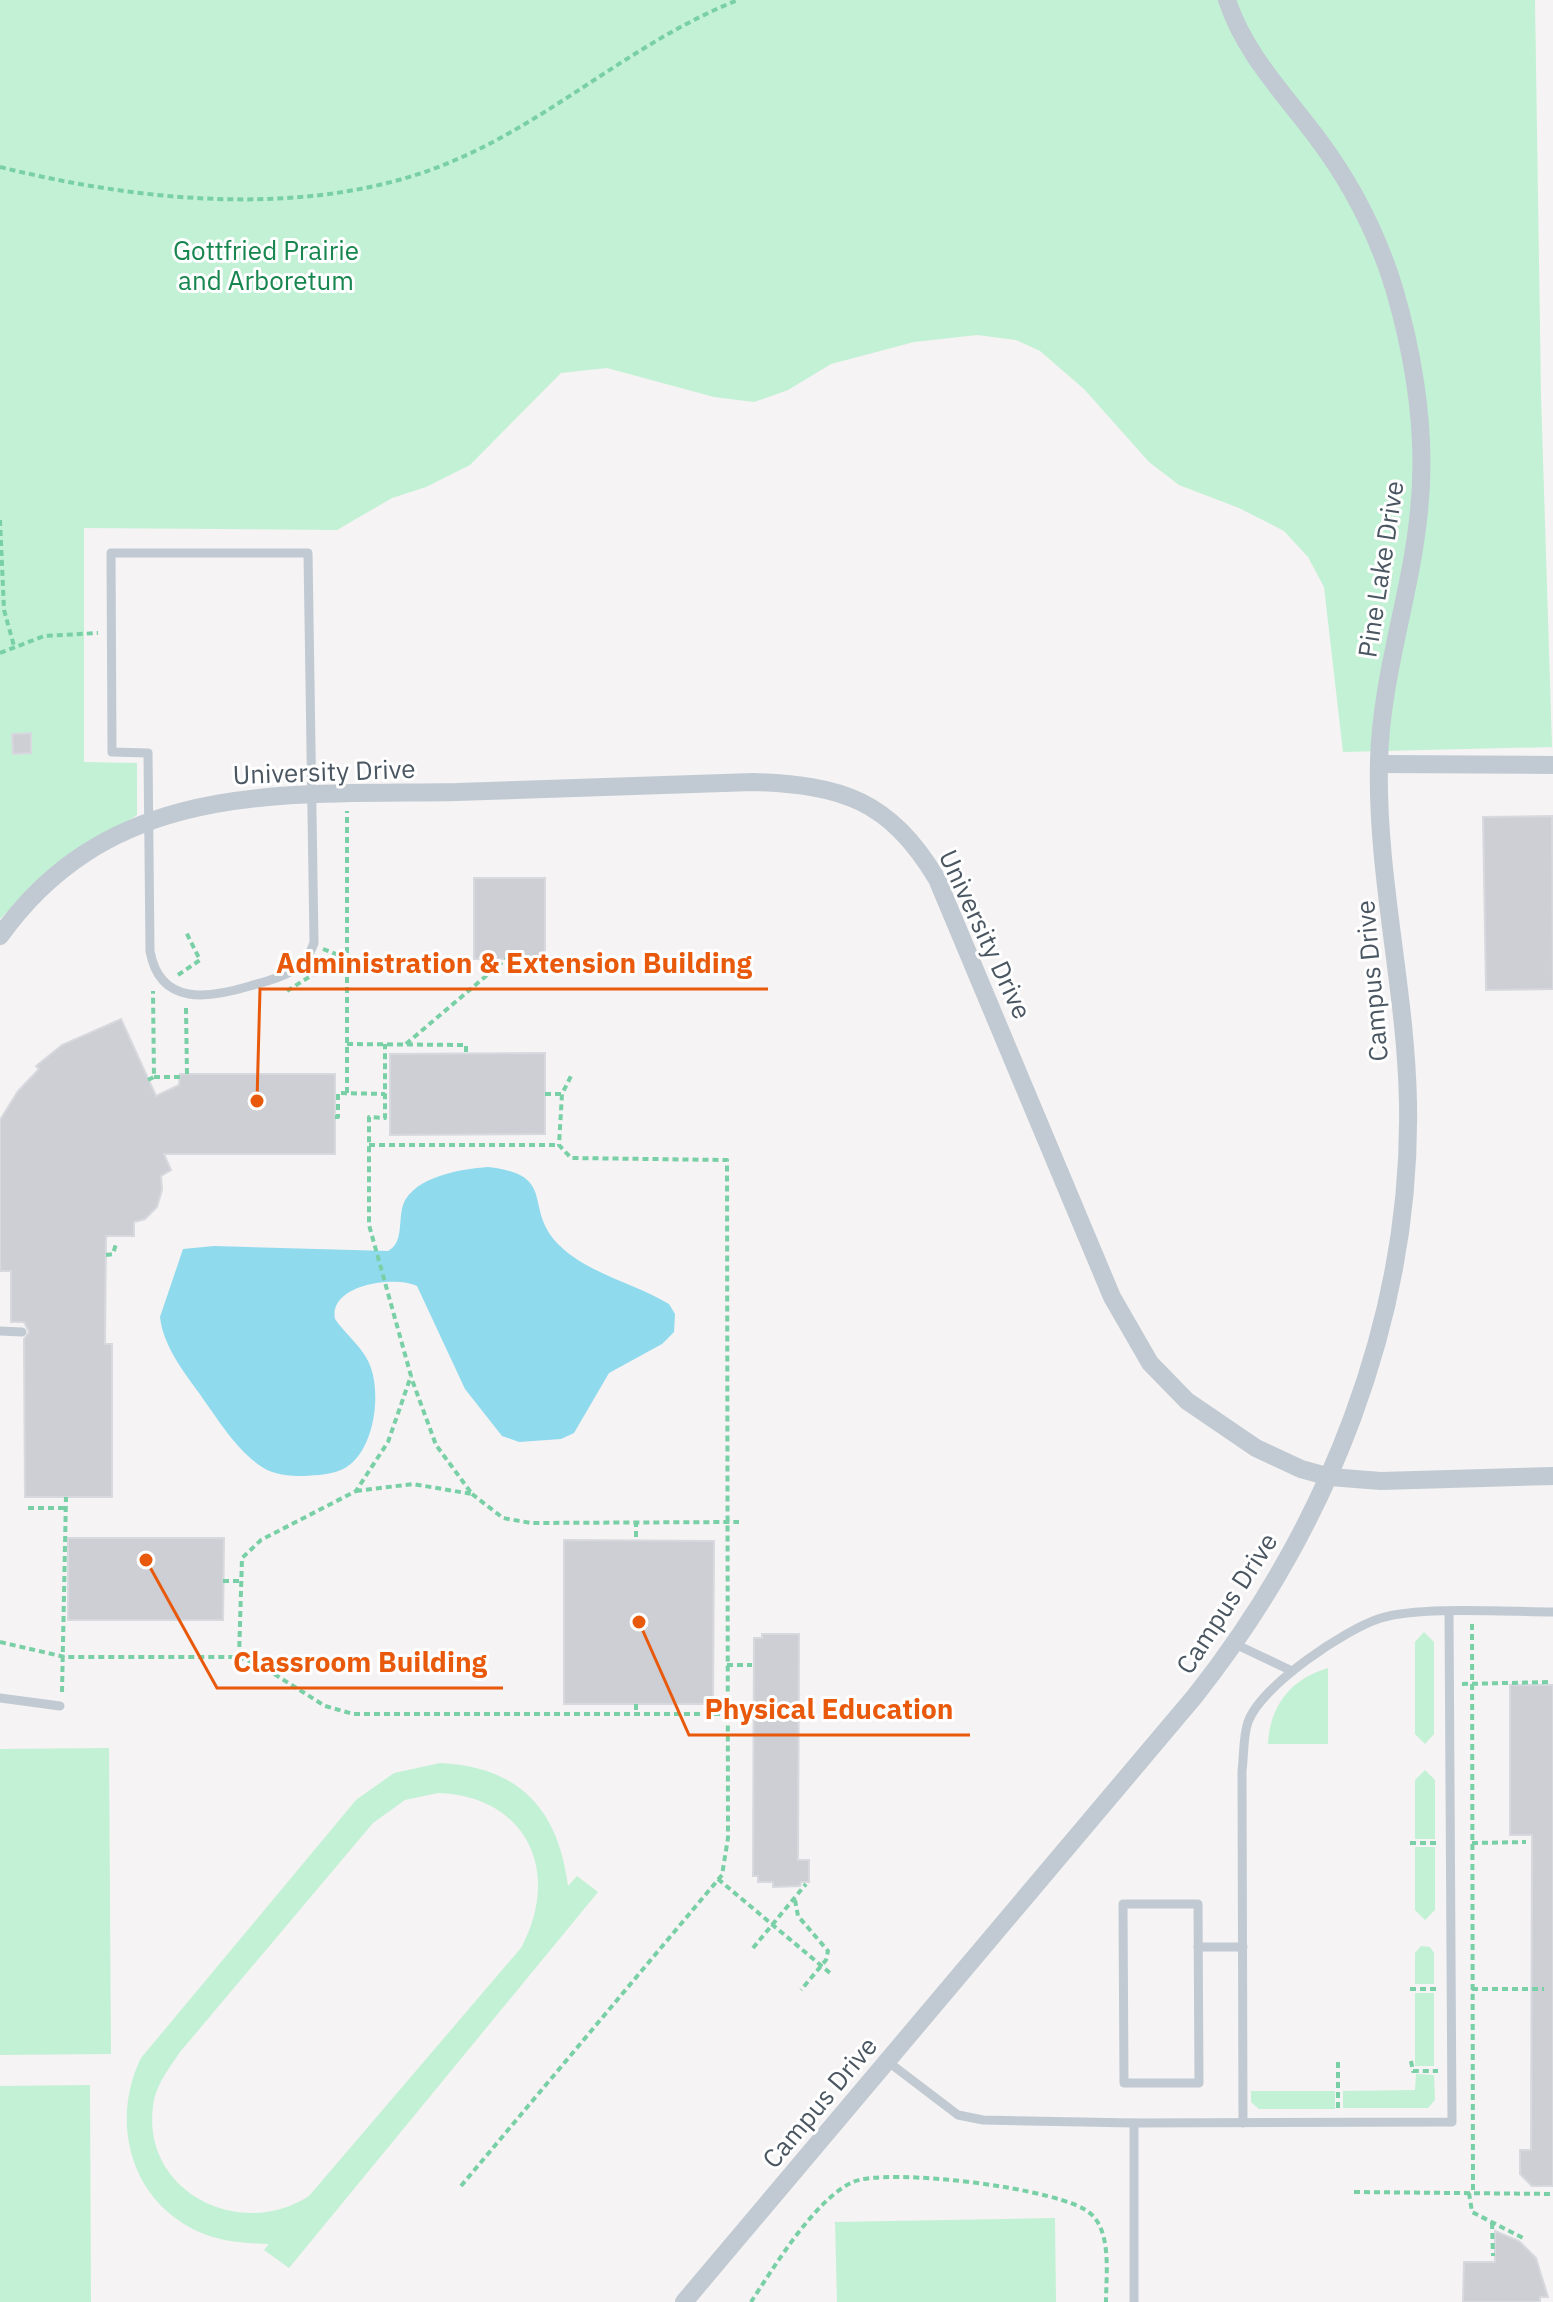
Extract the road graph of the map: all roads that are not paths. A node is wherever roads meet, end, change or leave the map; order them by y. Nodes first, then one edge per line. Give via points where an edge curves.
1 (1227, 0) edge
2 (1379, 764) junction
3 (1553, 765) edge
4 (311, 794) junction
5 (149, 819) junction
6 (0, 936) edge
7 (0, 1331) edge
8 (22, 1332) dead end
9 (1553, 1476) edge
10 (1330, 1477) junction
11 (1553, 1612) edge
12 (1449, 1613) junction
13 (1235, 1644) junction
14 (1292, 1671) junction
15 (0, 1698) edge
16 (60, 1706) road end
17 (1198, 1947) junction
18 (1243, 1947) junction
19 (887, 2061) junction
20 (1134, 2123) junction
21 (1243, 2123) junction
22 (684, 2302) edge
23 (1134, 2302) edge

1 - 2 street, Pine Lake Drive via 1252,55 1317,137 1368,221 1408,343 1421,424 1420,500 1384,703
2 - 3 street
2 - 10 street, Campus Drive via 1408,1101 1406,1167 1379,1330
4 - 5 street, University Drive via 221,801
4 - 5 lane via 314,943 307,960 275,979 217,996 187,994 170,985 155,967 150,951
4 - 5 lane via 308,553 111,553 112,752 148,753
4 - 10 street, University Drive via 781,783 840,793 887,817 915,844 947,898 1112,1297 1150,1363 1218,1425 1301,1469
5 - 6 street, University Drive via 66,867
7 - 8 lane
9 - 10 street, University Drive via 1381,1481
10 - 13 street, Campus Drive via 1296,1545
11 - 12 lane
12 - 14 lane via 1381,1618
12 - 21 lane via 1452,2122
13 - 14 lane
13 - 19 street, Campus Drive
14 - 18 lane via 1248,1722 1242,1771
15 - 16 lane
17 - 17 lane via 1199,2083 1124,2083 1123,1904 1198,1904
17 - 18 lane
18 - 21 lane
19 - 20 lane via 958,2115
19 - 22 street, Campus Drive
20 - 21 lane
20 - 23 lane

